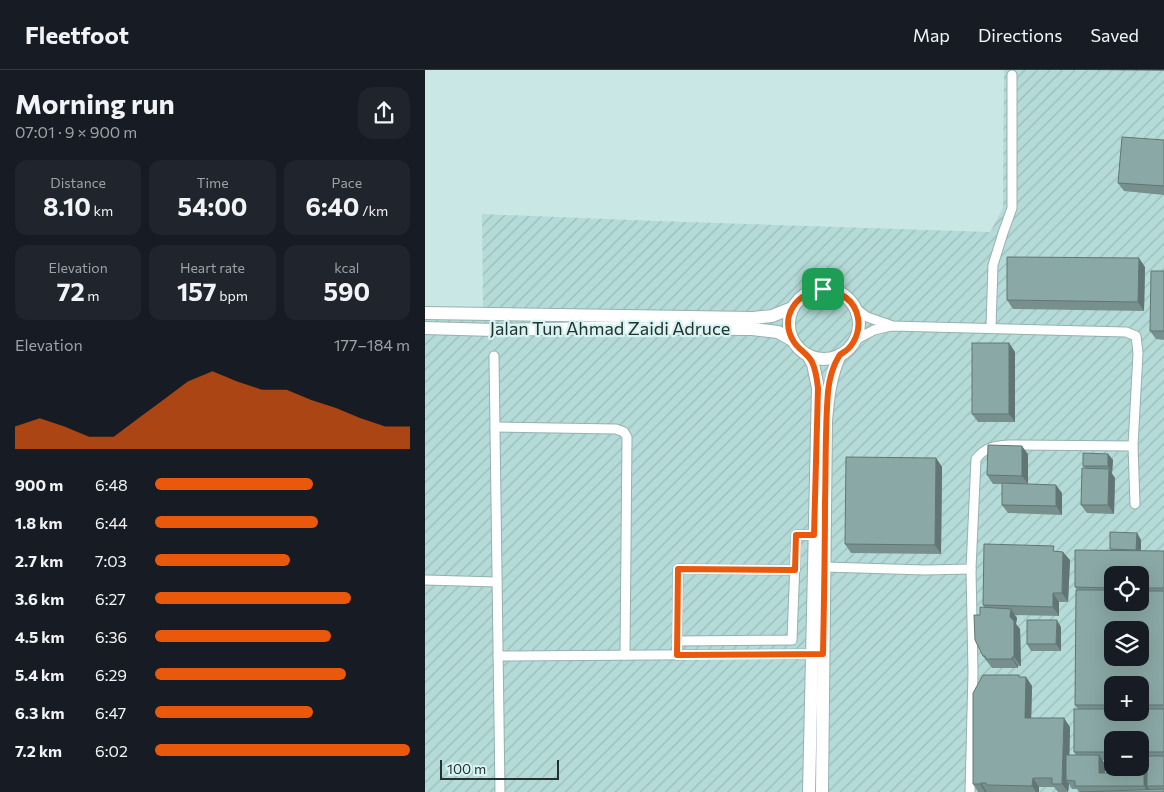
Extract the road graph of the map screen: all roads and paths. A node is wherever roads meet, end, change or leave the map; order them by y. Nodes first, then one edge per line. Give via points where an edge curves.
1 (1012, 75) dead end
2 (792, 308) junction
3 (855, 308) junction
4 (425, 313) edge
5 (891, 326) junction
6 (991, 327) junction
7 (425, 328) edge
8 (792, 340) junction
9 (855, 340) junction
10 (808, 355) junction
11 (839, 355) junction
12 (494, 356) dead end
13 (495, 427) junction
14 (1133, 446) junction
15 (1135, 504) dead end
16 (814, 535) junction
17 (825, 567) junction
18 (971, 569) junction
19 (795, 570) junction
20 (425, 580) edge
21 (497, 582) junction
22 (677, 640) junction
23 (734, 641) junction
24 (817, 654) junction
25 (625, 655) junction
26 (677, 655) junction
27 (733, 655) junction
28 (498, 656) junction
29 (500, 792) edge
30 (809, 792) edge
31 (823, 792) edge
32 (970, 792) edge

1 - 6 street via 1012,208 993,265
2 - 3 street via 805,294 823,289 842,294
2 - 4 street, Jalan Tun Ahmad Zaidi Adruce via 772,316 753,318
2 - 8 street via 789,330
3 - 5 street via 867,317
3 - 9 street via 858,318
5 - 6 street
5 - 9 street
6 - 14 street via 1126,332 1136,336
7 - 8 street, Jalan Tun Ahmad Zaidi Adruce via 752,329 778,332
8 - 10 street
9 - 11 street
10 - 11 street via 824,359
10 - 16 street via 818,388
11 - 17 street via 828,390
12 - 13 street
13 - 21 street
13 - 25 street via 616,429 627,437
14 - 15 street
14 - 18 street via 1009,445 981,452 975,467
16 - 19 street via 796,535
16 - 24 street
17 - 18 street
17 - 24 street
18 - 32 street
19 - 22 street via 678,569
19 - 23 street via 792,640
20 - 21 street
21 - 28 street
22 - 23 street
22 - 26 street
23 - 27 street
24 - 27 street
24 - 30 street
24 - 31 street
25 - 26 street
25 - 28 street
26 - 27 street
28 - 29 street

